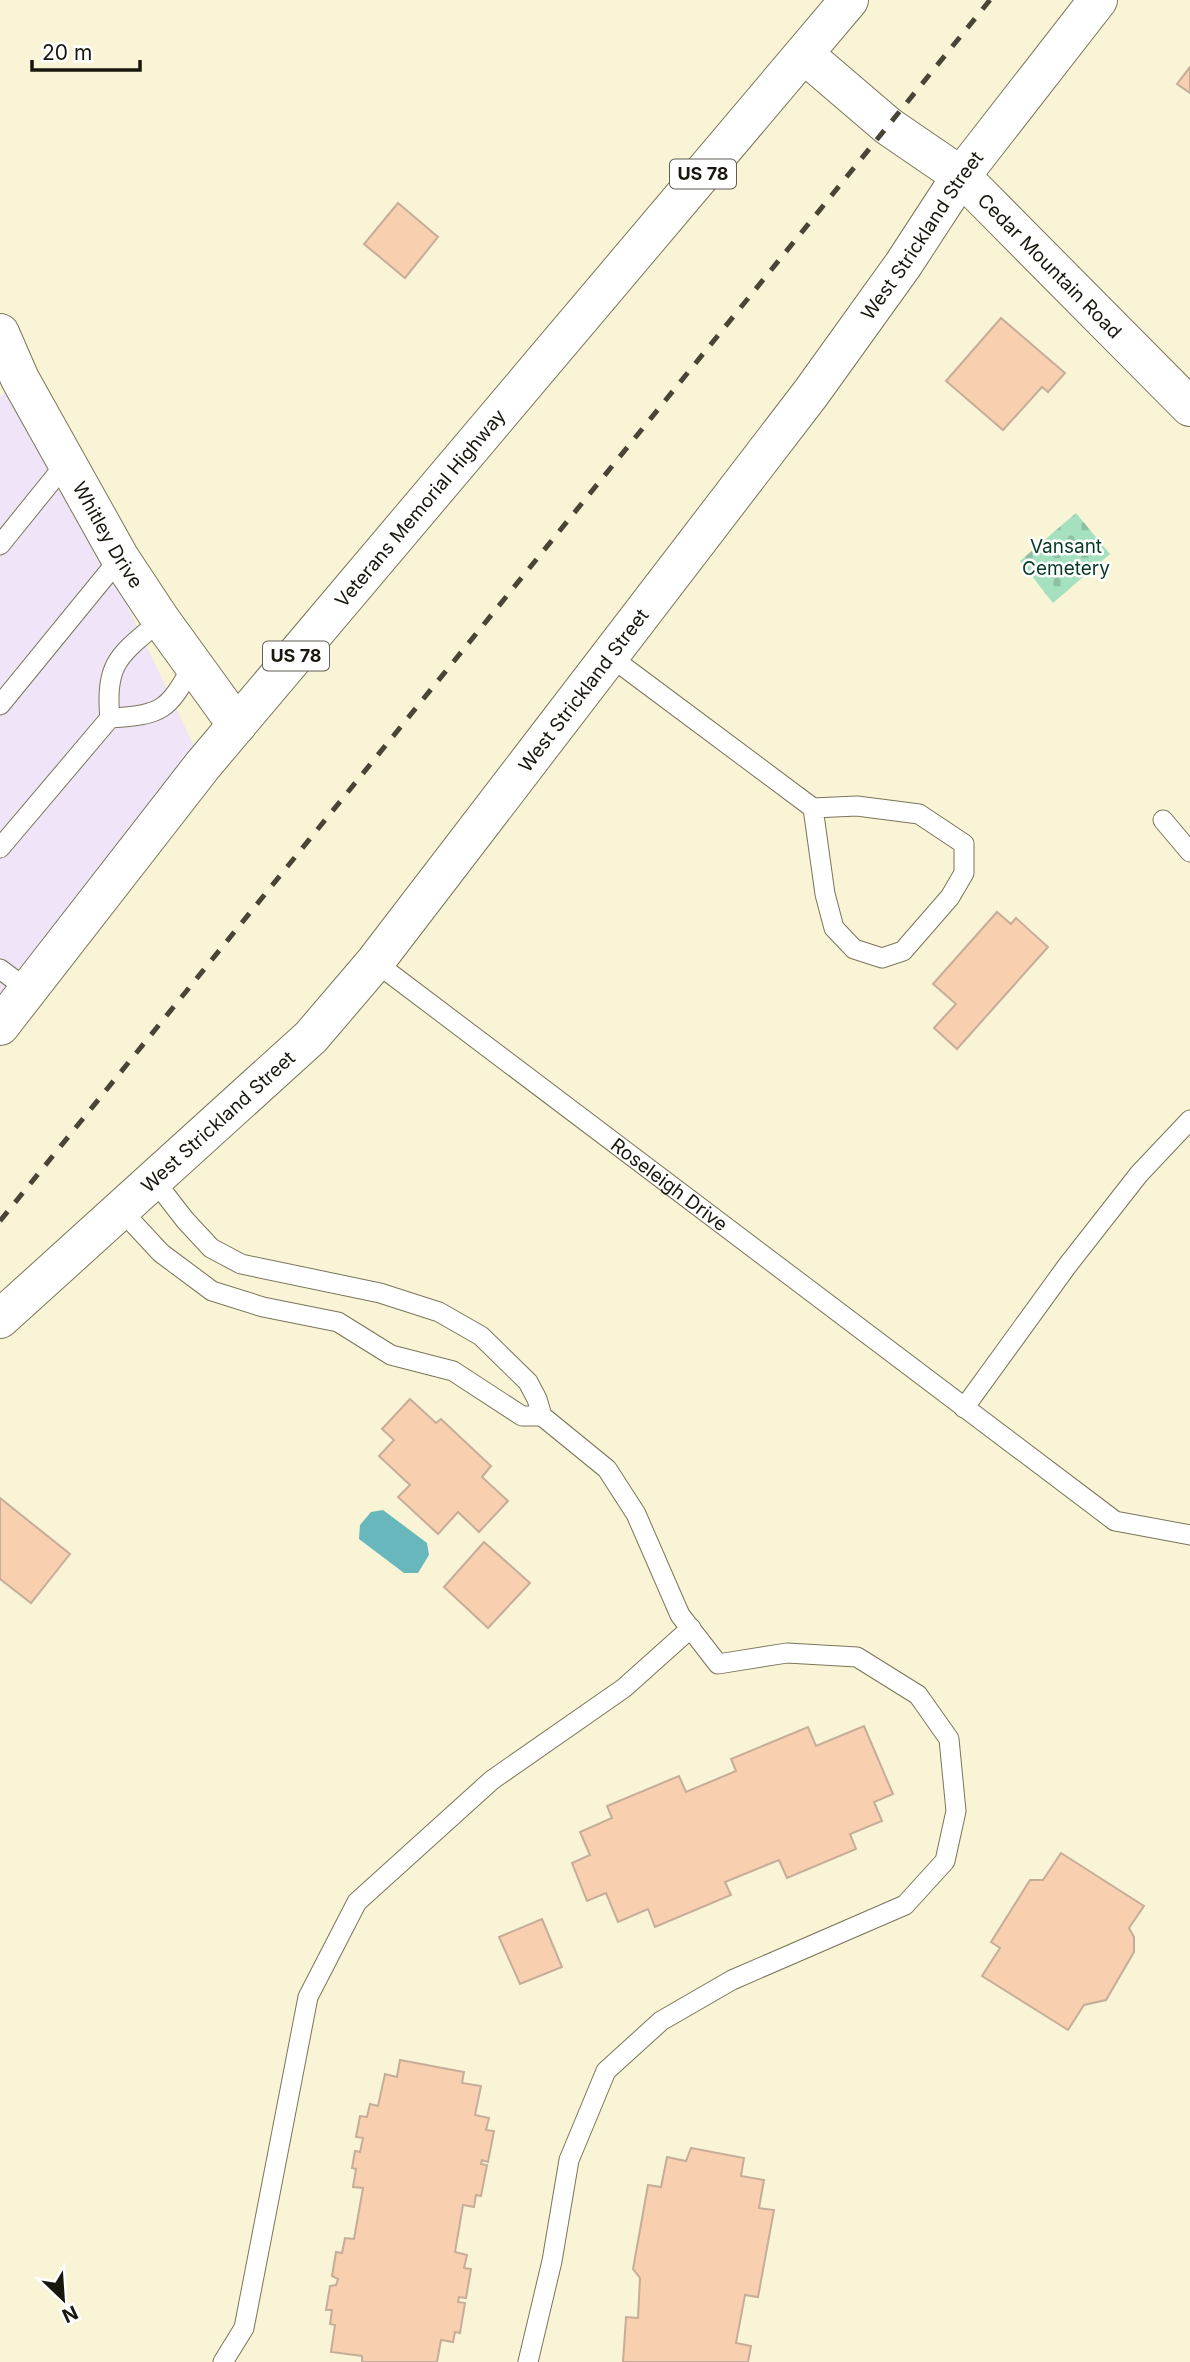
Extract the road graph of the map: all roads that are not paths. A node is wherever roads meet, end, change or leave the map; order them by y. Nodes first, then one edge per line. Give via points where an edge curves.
1 (849, 0) edge
2 (1098, 0) edge
3 (804, 55) junction
4 (961, 176) junction
5 (0, 333) edge
6 (1190, 407) edge
7 (67, 462) junction
8 (0, 544) edge
9 (120, 558) junction
10 (161, 620) junction
11 (608, 655) junction
12 (193, 665) junction
13 (0, 705) edge
14 (110, 718) junction
15 (237, 725) junction
16 (813, 808) junction
17 (1163, 820) dead end
18 (0, 848) edge
19 (1190, 852) edge
20 (375, 962) junction
21 (14, 980) edge
22 (0, 1026) edge
23 (1190, 1120) edge
24 (154, 1181) junction
25 (121, 1210) junction
26 (0, 1319) edge
27 (964, 1408) junction
28 (542, 1416) junction
29 (1190, 1535) edge
30 (691, 1628) junction
31 (223, 2362) edge
32 (528, 2362) edge

1 - 3 street, Veterans Memorial Highway / US 78
2 - 4 street, West Strickland Street
3 - 4 street, Cedar Mountain Road via 888,126
3 - 15 street, Veterans Memorial Highway / US 78
4 - 6 street, Cedar Mountain Road
4 - 11 street, West Strickland Street via 811,393
5 - 7 street, Whitley Drive
7 - 8 lane
7 - 9 street, Whitley Drive
9 - 10 street, Whitley Drive
9 - 13 lane
10 - 12 street, Whitley Drive
10 - 14 lane via 114,666 107,691
11 - 16 lane
11 - 20 street, West Strickland Street
12 - 14 lane via 164,709 138,717
12 - 15 street, Whitley Drive
14 - 18 lane
15 - 21 street, Veterans Memorial Highway / US 78
16 - 16 lane via 834,928 854,949 882,958 903,951 950,897 964,873 964,844 919,814 857,806
17 - 19 lane
20 - 24 street, West Strickland Street via 311,1037
20 - 27 lane, Roseleigh Drive
21 - 22 street, Veterans Memorial Highway / US 78
23 - 27 lane via 1139,1174
24 - 25 street, West Strickland Street
24 - 28 lane via 211,1248 241,1264 380,1293 439,1312 481,1336 528,1382
25 - 26 street, West Strickland Street
25 - 28 lane via 161,1253 212,1291 338,1322 391,1355 453,1371 522,1416
27 - 29 lane, Roseleigh Drive via 1115,1521
28 - 30 lane via 607,1468 636,1514 680,1615
30 - 31 lane via 624,1688 492,1780 357,1902 308,1997 244,2328
30 - 32 lane via 718,1664 787,1653 857,1657 918,1695 949,1739 956,1811 945,1861 905,1905 732,1980 661,2021 606,2071 569,2160

